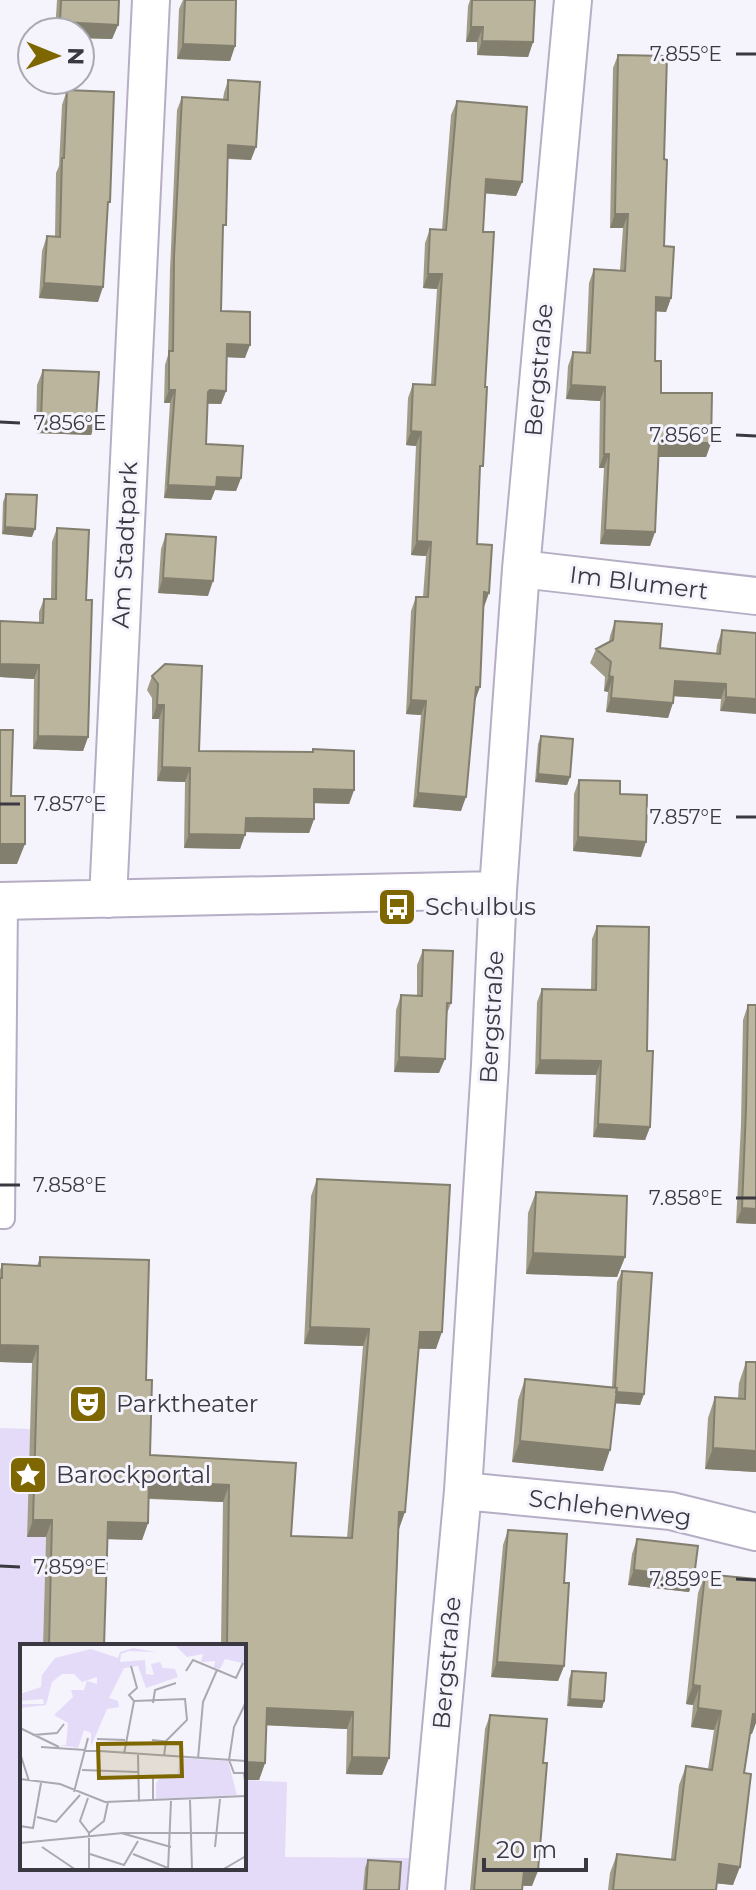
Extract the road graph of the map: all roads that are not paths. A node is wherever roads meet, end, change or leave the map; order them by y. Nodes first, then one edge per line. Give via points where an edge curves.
1 (151, 0) edge
2 (573, 0) edge
3 (521, 569) junction
4 (756, 596) edge
5 (498, 890) junction
6 (108, 899) junction
7 (4, 901) edge
8 (0, 1219) edge
9 (463, 1491) junction
10 (756, 1532) edge
11 (426, 1890) edge

1 - 6 street, Am Stadtpark
2 - 3 street, Bergstraße
3 - 4 street, Im Blumert
3 - 5 street, Bergstraße
5 - 6 street
5 - 9 street, Bergstraße
6 - 7 street
7 - 8 lane via 5,1219
9 - 10 street, Schlehenweg via 671,1511
9 - 11 street, Bergstraße

